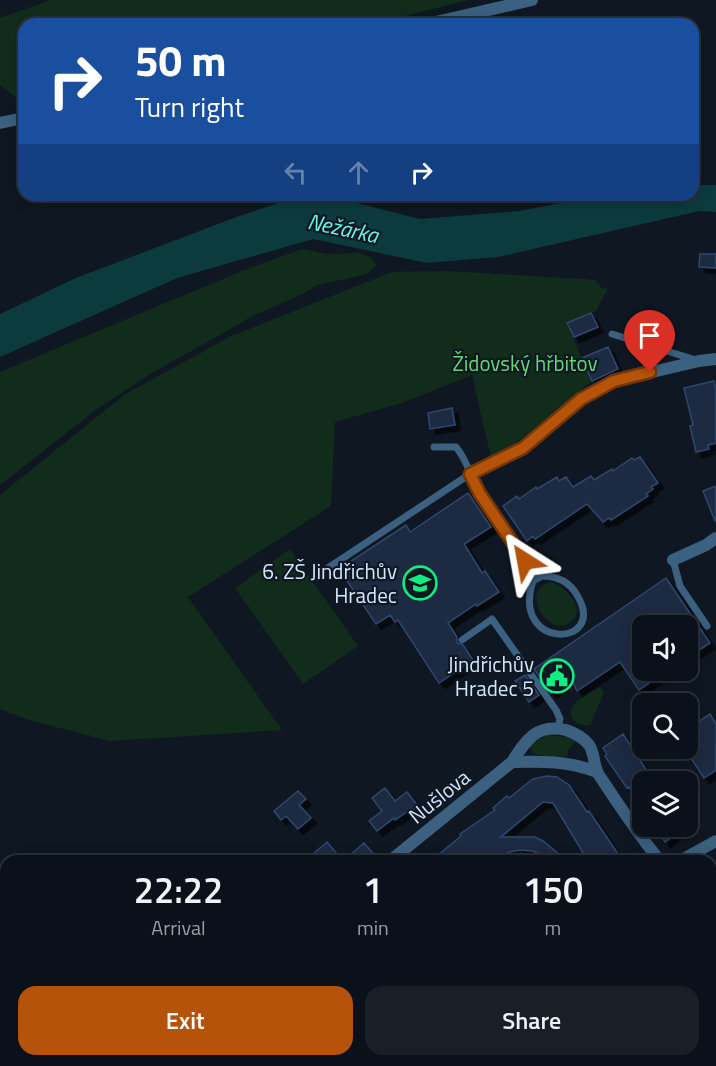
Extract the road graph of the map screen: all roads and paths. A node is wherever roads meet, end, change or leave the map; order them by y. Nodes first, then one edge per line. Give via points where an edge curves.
1 (532, 0) edge
2 (454, 18) edge
3 (18, 119) edge
4 (0, 123) edge
5 (612, 334) dead end
6 (716, 359) edge
7 (699, 361) junction
8 (434, 447) dead end
9 (470, 474) junction
10 (716, 538) edge
11 (674, 560) joint
12 (328, 568) dead end
13 (536, 578) junction
14 (707, 626) dead end
15 (462, 640) dead end
16 (558, 729) junction
17 (512, 762) junction
18 (597, 771) junction
19 (716, 841) edge
20 (397, 855) edge
21 (655, 855) edge
22 (691, 855) edge

1 - 2 street
3 - 4 street
5 - 7 lane
6 - 7 street
7 - 9 street via 614,381 581,399 523,448
8 - 9 lane via 456,447
9 - 12 lane
9 - 13 lane
10 - 11 street
11 - 14 lane via 680,586
13 - 13 lane via 530,590 531,613 549,633 571,633 584,612 576,591 552,576
15 - 16 lane via 492,620 556,710 560,719
16 - 17 street, Nušlova via 542,729 535,734
16 - 18 street via 584,739 593,753
17 - 18 street via 555,761
17 - 20 street, Nušlova
18 - 21 street
19 - 22 street

